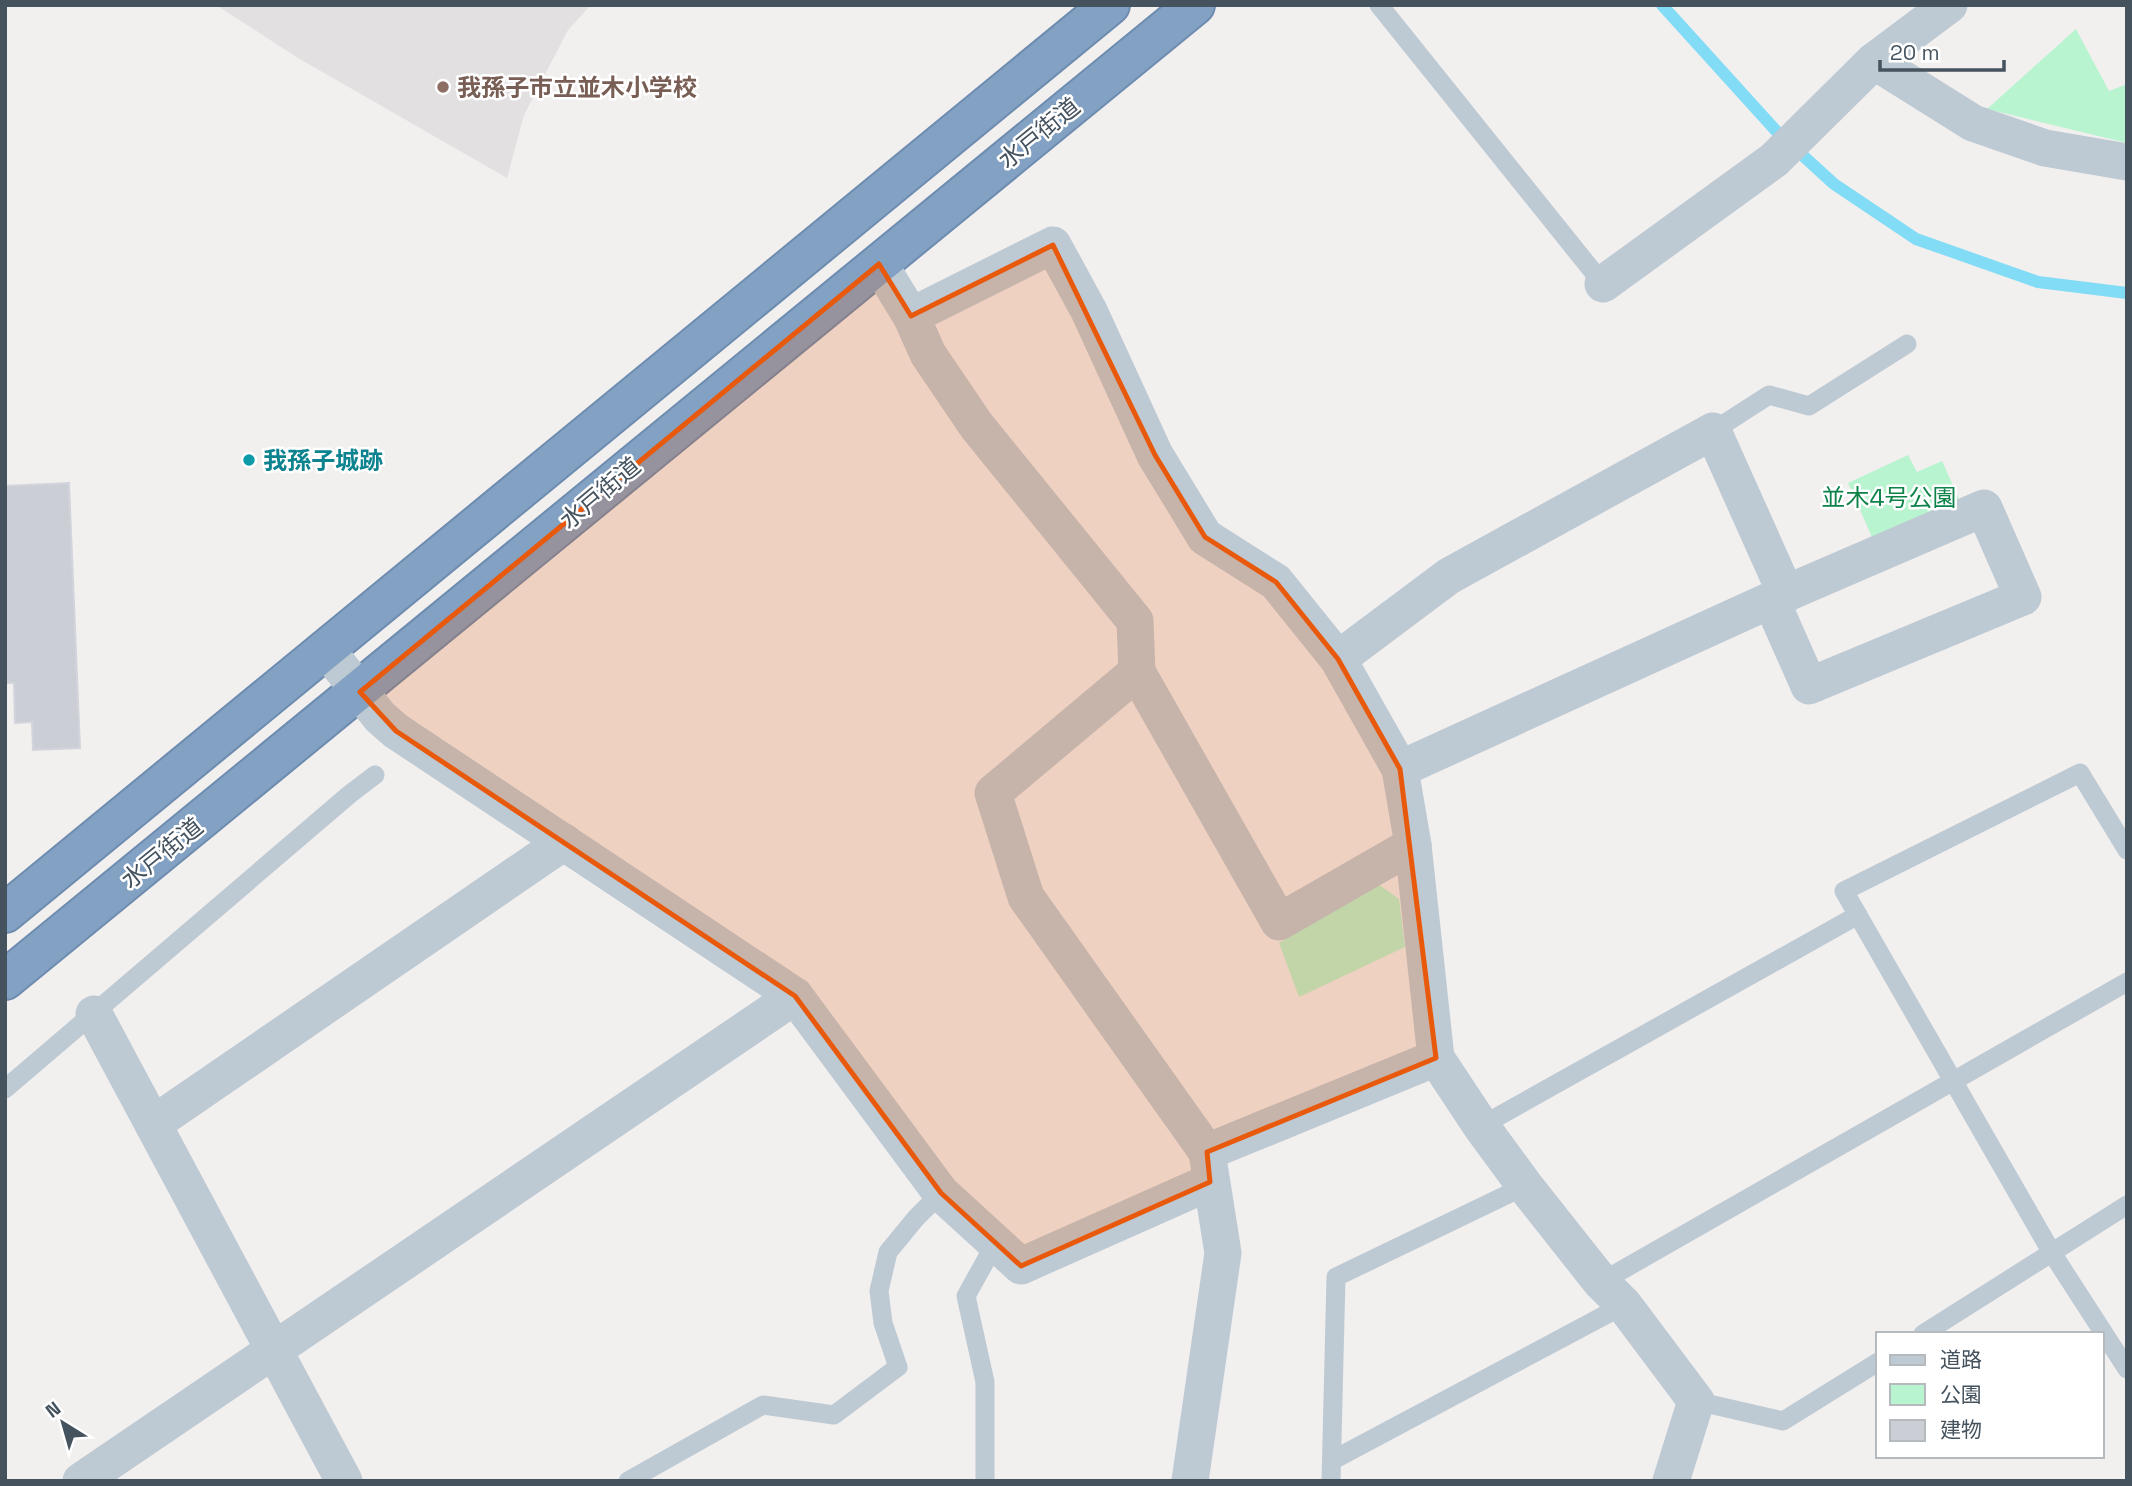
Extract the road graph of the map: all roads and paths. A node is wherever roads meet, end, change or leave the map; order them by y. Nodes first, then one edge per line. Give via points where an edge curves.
1 (1110, 5) edge
2 (1195, 5) edge
3 (1379, 5) edge
4 (1948, 5) edge
5 (1874, 61) junction
6 (2127, 162) edge
7 (879, 264) junction
8 (1603, 284) joint
9 (911, 316) junction
10 (1907, 344) dead end
11 (1713, 431) junction
12 (1778, 597) junction
13 (326, 649) junction
14 (1338, 659) junction
15 (1137, 672) junction
16 (360, 692) junction
17 (1400, 769) junction
18 (375, 775) dead end
19 (564, 842) junction
20 (1413, 845) junction
21 (2127, 850) edge
22 (5, 913) edge
23 (1858, 915) junction
24 (5, 980) edge
25 (2127, 982) edge
26 (795, 996) junction
27 (94, 1014) junction
28 (1436, 1058) junction
29 (1952, 1081) junction
30 (5, 1089) edge
31 (153, 1124) junction
32 (1481, 1126) junction
33 (1209, 1167) junction
34 (1525, 1186) junction
35 (942, 1193) junction
36 (2127, 1205) edge
37 (996, 1242) junction
38 (2052, 1253) junction
39 (1612, 1293) junction
40 (1926, 1332) edge
41 (2103, 1332) edge
42 (2104, 1333) edge
43 (274, 1349) junction
44 (1876, 1363) edge
45 (2127, 1369) edge
46 (1696, 1401) junction
47 (1332, 1460) junction
48 (81, 1481) edge
49 (344, 1481) edge
50 (628, 1481) edge
51 (985, 1481) edge
52 (1190, 1481) edge
53 (1331, 1481) edge
54 (1671, 1481) edge

1 - 13 highway
2 - 7 highway, 水戸街道
3 - 8 lane
4 - 5 street
5 - 6 street via 1973,124 2045,148
5 - 8 street via 1774,160
7 - 9 street
7 - 16 highway, 水戸街道
9 - 14 street via 1053,245 1089,311 1155,455 1205,537 1276,582
9 - 15 street via 928,354 976,425 1135,621
10 - 11 lane via 1809,406 1769,395
11 - 12 street
11 - 14 street via 1449,576
12 - 12 street via 1984,508 2023,597 1809,686
12 - 17 street
13 - 16 street
13 - 22 highway
14 - 17 street
15 - 20 street via 1279,922
15 - 33 street via 993,793 1026,897
16 - 19 street via 397,731
16 - 24 highway, 水戸街道
17 - 20 street
18 - 27 lane
19 - 26 street
19 - 31 street
20 - 28 street
21 - 23 lane via 2080,773 1844,891
23 - 29 lane
23 - 32 lane
25 - 29 lane
26 - 35 street
26 - 43 street
27 - 30 lane
27 - 31 street
28 - 32 street
28 - 33 street
29 - 38 lane
29 - 39 lane
31 - 43 street
32 - 34 street
33 - 37 street via 1021,1266
33 - 52 street via 1223,1253
34 - 39 street
34 - 47 lane via 1336,1277
35 - 37 street
35 - 50 lane via 888,1252 879,1291 883,1323 898,1367 834,1415 763,1405
36 - 38 lane
37 - 51 lane via 965,1296 985,1382
38 - 40 lane
38 - 41 lane
39 - 46 street
39 - 47 lane
42 - 45 lane
43 - 48 street
43 - 49 street
44 - 46 lane via 1783,1421
46 - 54 street
47 - 53 lane

